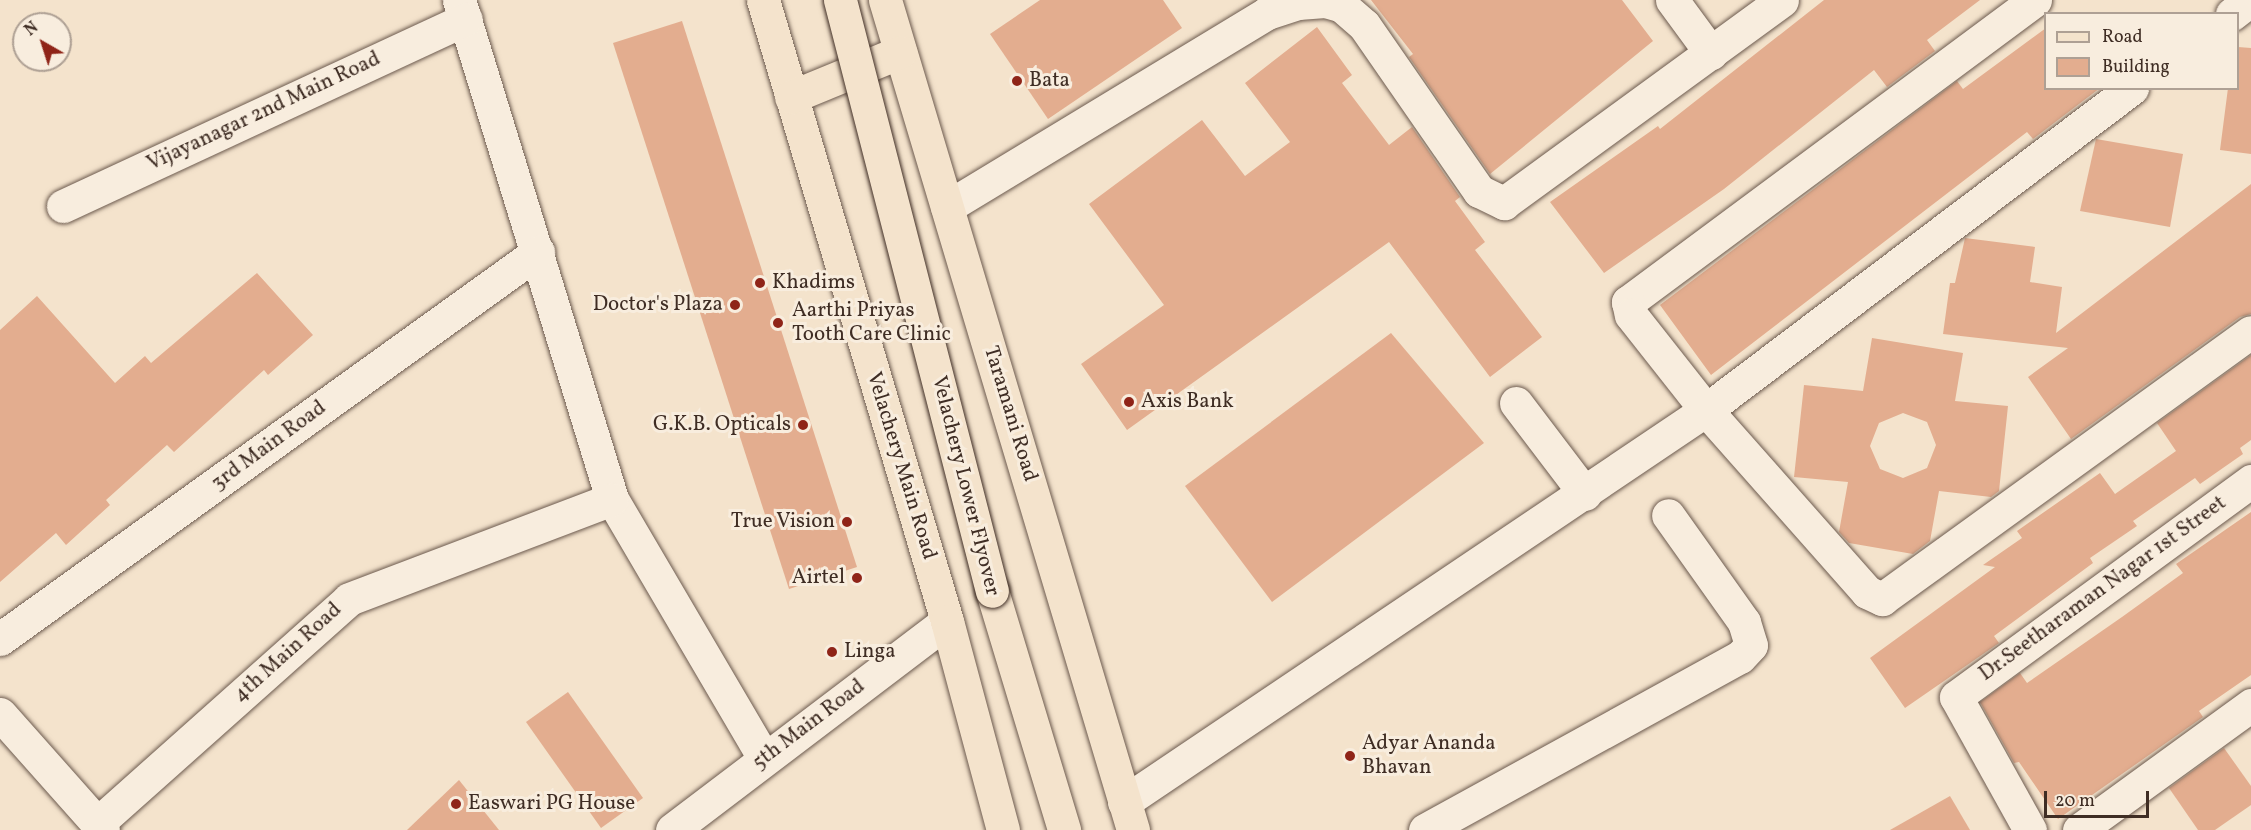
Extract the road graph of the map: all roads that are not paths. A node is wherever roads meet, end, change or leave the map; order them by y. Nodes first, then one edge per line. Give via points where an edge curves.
1 (763, 0) edge
2 (840, 0) edge
3 (885, 0) edge
4 (1672, 0) edge
5 (1782, 0) edge
6 (2035, 0) edge
7 (462, 9) edge
8 (900, 52) junction
9 (1711, 53) junction
10 (2129, 90) edge
11 (791, 97) junction
12 (63, 206) dead end
13 (947, 207) junction
14 (538, 252) junction
15 (2251, 332) edge
16 (1516, 403) dead end
17 (1706, 410) junction
18 (2251, 481) edge
19 (1585, 494) junction
20 (612, 498) junction
21 (1668, 515) dead end
22 (947, 621) junction
23 (0, 639) edge
24 (2251, 705) edge
25 (0, 714) edge
26 (764, 758) junction
27 (1128, 816) edge
28 (100, 826) edge
29 (672, 830) edge
30 (1003, 830) edge
31 (1064, 830) edge
32 (1425, 830) edge
33 (2030, 830) edge
34 (2079, 830) edge

1 - 11 main road, Velachery Main Road
2 - 31 main road, Velachery Lower Flyover, bridge via 1016,682
3 - 8 main road, Taramani Road
4 - 9 street
5 - 9 street
6 - 17 street via 1628,302 1631,315
7 - 12 street, Vijayanagar 2nd Main Road
7 - 14 street
8 - 11 main road
8 - 13 main road, Taramani Road
9 - 13 street via 1504,203 1479,191 1364,25 1342,6 1325,1 1298,3 1267,13
10 - 17 street
11 - 22 main road, Velachery Main Road
13 - 27 main road, Taramani Road
14 - 20 street
14 - 23 street, 3rd Main Road
15 - 17 street via 1882,599 1867,592
16 - 19 street
17 - 19 street
18 - 33 street, Dr.Seetharaman Nagar 1st Street via 1956,697
19 - 27 street
20 - 26 street
20 - 28 street, 4th Main Road via 349,599
21 - 32 street via 1744,622 1751,645 1740,657
22 - 26 street, 5th Main Road
22 - 30 main road, Velachery Main Road
24 - 34 street
25 - 28 street
26 - 29 street, 5th Main Road

